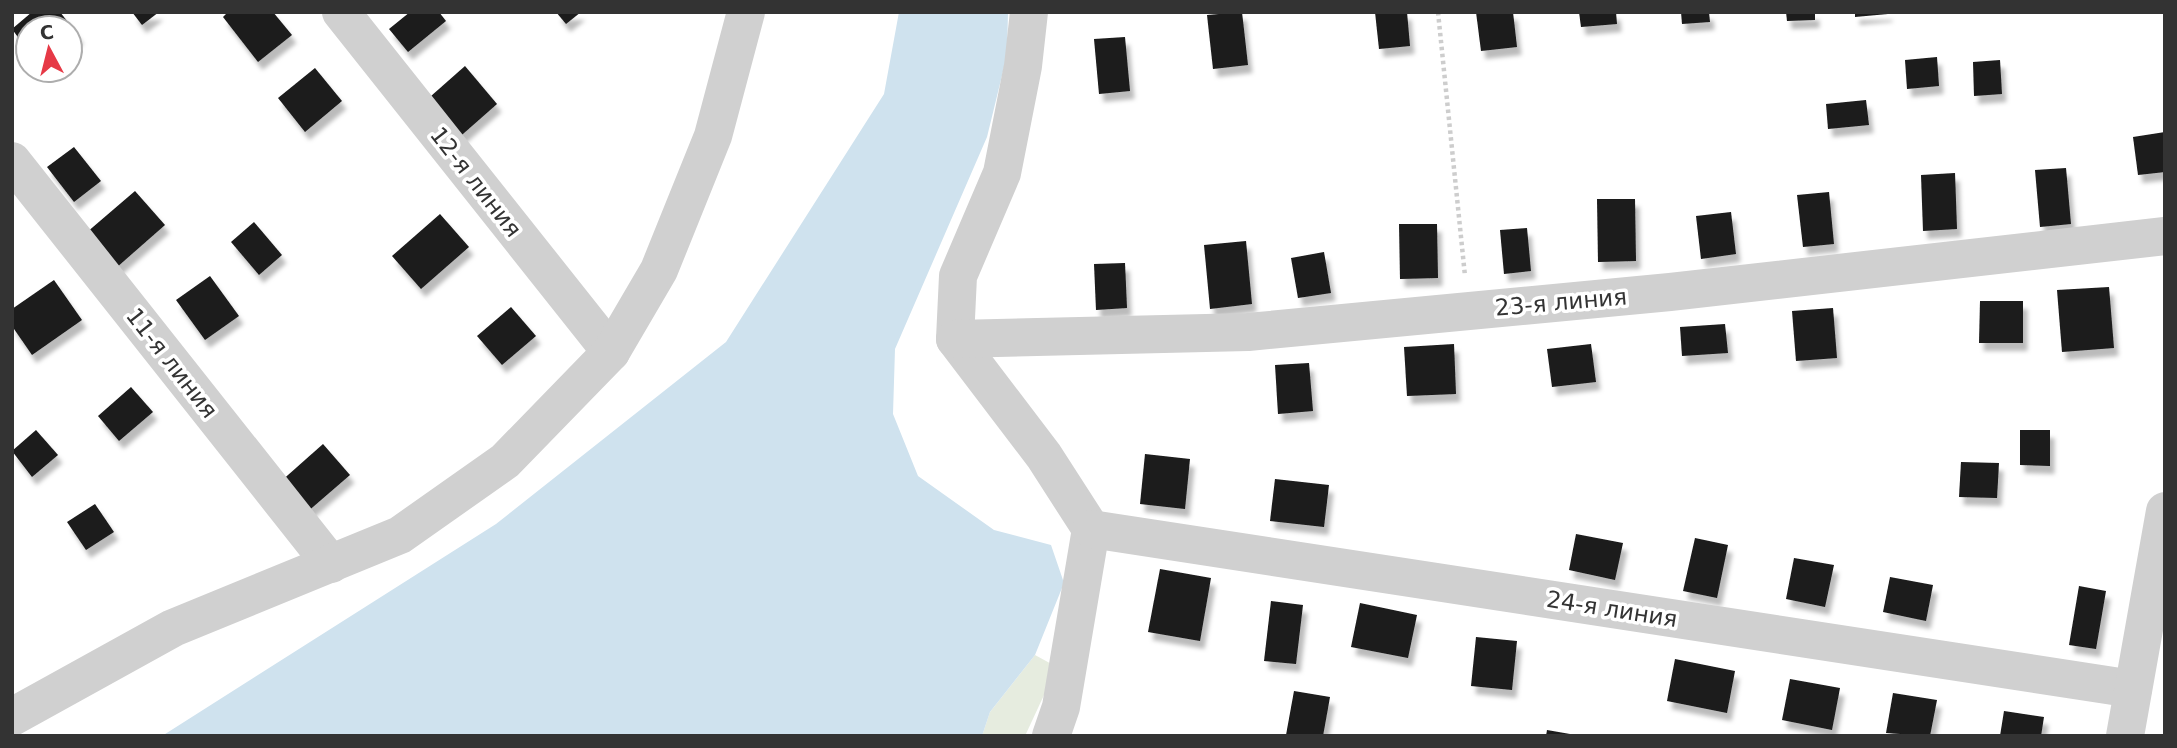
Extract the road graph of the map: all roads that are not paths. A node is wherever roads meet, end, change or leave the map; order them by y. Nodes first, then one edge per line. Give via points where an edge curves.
1 (341, 12) edge
2 (746, 12) edge
3 (1029, 12) edge
4 (12, 161) edge
5 (2165, 236) edge
6 (955, 339) junction
7 (611, 352) junction
8 (2165, 511) edge
9 (1091, 529) junction
10 (331, 564) junction
11 (2133, 689) junction
12 (12, 717) edge
13 (1051, 736) edge
14 (2125, 736) edge

1 - 7 street, 12-я линия
2 - 7 street via 713,136 659,270
3 - 6 street via 1002,173 958,276
4 - 10 street, 11-я линия
5 - 6 street, 23-я линия via 1670,292 1248,332
6 - 9 street via 1044,456
7 - 10 street via 505,461 400,535
8 - 11 street
9 - 11 street, 24-я линия
9 - 13 street via 1061,707
10 - 12 street via 173,628
11 - 14 street

